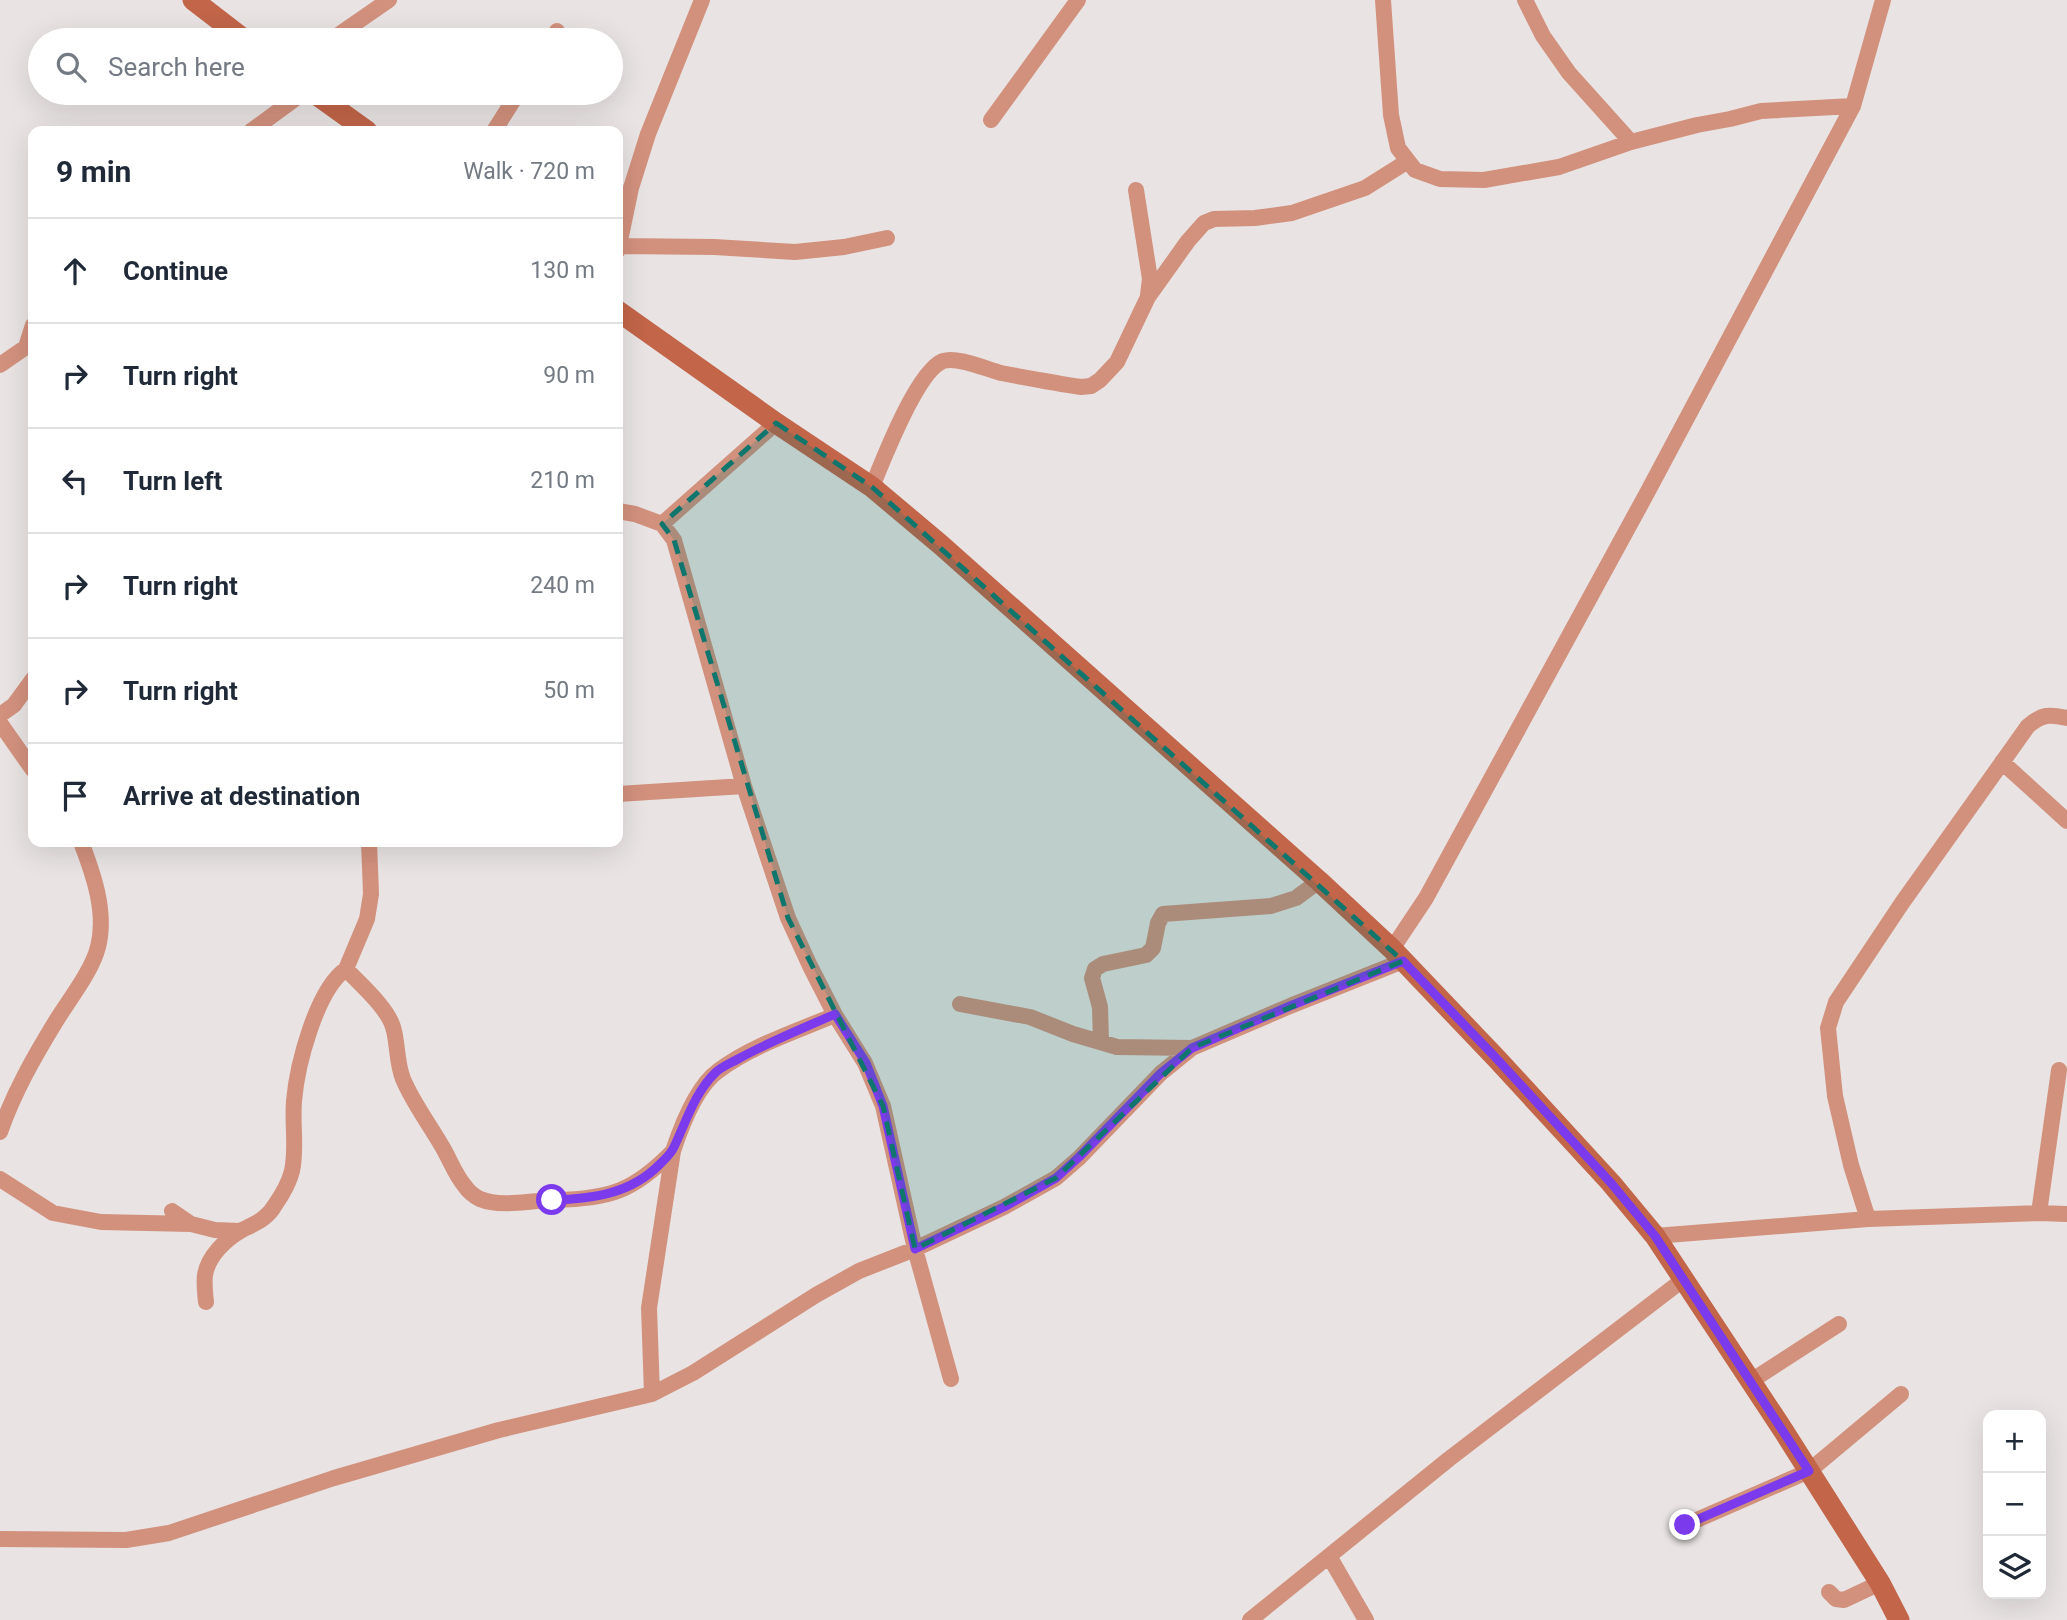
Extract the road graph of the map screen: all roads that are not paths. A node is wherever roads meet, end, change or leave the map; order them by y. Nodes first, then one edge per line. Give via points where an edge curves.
1 (193, 0) edge
2 (389, 0) edge
3 (702, 0) edge
4 (1078, 0) edge
5 (1383, 0) edge
6 (1525, 0) edge
7 (1883, 0) edge
8 (229, 28) edge
9 (348, 28) edge
10 (287, 105) edge
11 (331, 105) edge
12 (511, 105) edge
13 (1853, 106) junction
14 (991, 120) dead end
15 (258, 126) edge
16 (360, 126) edge
17 (497, 126) edge
18 (1630, 142) junction
19 (1408, 161) junction
20 (1136, 190) dead end
21 (623, 225) edge
22 (887, 238) dead end
23 (623, 248) edge
24 (1148, 297) junction
25 (623, 315) edge
26 (28, 341) edge
27 (0, 365) edge
28 (776, 423) junction
29 (872, 486) junction
30 (623, 513) edge
31 (662, 524) junction
32 (28, 686) edge
33 (0, 715) edge
34 (2067, 718) edge
35 (0, 723) edge
36 (2002, 762) junction
37 (28, 763) edge
38 (744, 786) junction
39 (623, 794) edge
40 (2067, 821) edge
41 (82, 847) edge
42 (369, 847) edge
43 (1319, 881) junction
44 (1397, 955) junction
45 (346, 969) junction
46 (960, 1004) dead end
47 (835, 1014) junction
48 (1101, 1042) junction
49 (1192, 1048) junction
50 (2059, 1070) dead end
51 (0, 1132) edge
52 (673, 1150) junction
53 (0, 1179) edge
54 (172, 1210) dead end
55 (2039, 1213) junction
56 (2067, 1214) edge
57 (1868, 1219) junction
58 (191, 1224) junction
59 (240, 1231) junction
60 (1655, 1236) junction
61 (915, 1249) junction
62 (1684, 1279) junction
63 (206, 1302) dead end
64 (1839, 1324) dead end
65 (951, 1379) dead end
66 (1751, 1381) junction
67 (652, 1394) junction
68 (1901, 1394) dead end
69 (1809, 1471) junction
70 (1685, 1525) dead end
71 (0, 1539) edge
72 (1329, 1556) junction
73 (1880, 1583) junction
74 (1829, 1592) dead end
75 (1250, 1620) edge
76 (1366, 1620) edge
77 (1899, 1620) edge

1 - 8 street
2 - 9 street
3 - 21 street via 648,134
4 - 14 street
5 - 19 street via 1391,115 1398,148
6 - 18 street via 1569,73
7 - 13 street
10 - 15 street
11 - 16 street
12 - 17 street
13 - 18 street via 1762,111
13 - 44 street
18 - 19 street via 1559,167 1484,180 1440,179 1415,170
19 - 24 street via 1365,188 1293,213 1204,223
20 - 24 street via 1150,279
22 - 23 street via 795,252
24 - 29 street via 1117,362 1091,386 943,361 917,390
25 - 28 street
26 - 27 street
28 - 29 street
28 - 31 street
29 - 43 street
30 - 31 street
31 - 38 street via 674,540
32 - 33 street
34 - 36 street via 2039,717
35 - 37 street
36 - 40 street
36 - 57 street via 1836,1002 1828,1028 1835,1096
38 - 39 street
38 - 47 street via 788,918
41 - 51 street via 97,893 99,947 32,1059
42 - 45 street via 368,919
43 - 44 street
43 - 48 street via 1296,898 1271,906 1163,914 1153,948 1146,955 1096,969 1092,978 1100,1007
44 - 49 street
44 - 60 street
45 - 52 street via 393,1026 399,1066 410,1093 471,1193 491,1202 594,1198 641,1180
45 - 59 street via 326,992 314,1016 297,1079 291,1174 265,1219
46 - 48 street via 1030,1017
47 - 52 street via 716,1072 693,1102
47 - 61 street via 866,1063 883,1106
48 - 49 street via 1117,1047
49 - 61 street via 1056,1178
50 - 55 street
52 - 67 street via 649,1308
53 - 58 street via 53,1213 101,1222
54 - 58 street
55 - 56 street
55 - 57 street
57 - 60 street
58 - 59 street
59 - 63 street via 213,1255 205,1273
60 - 62 street
61 - 65 street
61 - 67 street via 859,1271
62 - 66 street
62 - 72 street
64 - 66 street
66 - 69 street
67 - 71 street via 499,1430 169,1533 126,1540
68 - 69 street
69 - 70 street
69 - 73 street
72 - 75 street
72 - 76 street
73 - 74 street via 1844,1600
73 - 77 street

